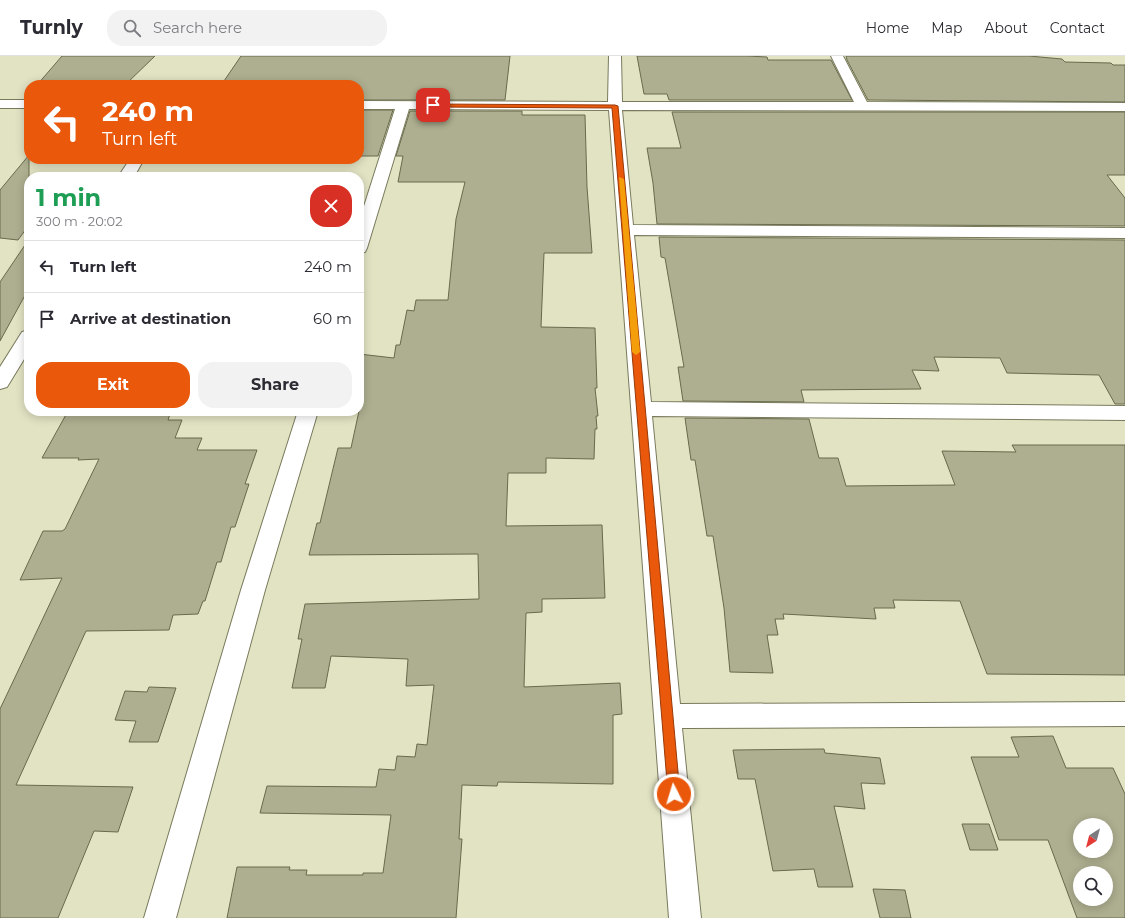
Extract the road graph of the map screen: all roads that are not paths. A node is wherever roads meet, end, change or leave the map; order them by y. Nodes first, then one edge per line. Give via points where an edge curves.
1 (616, 56) edge
2 (837, 56) edge
3 (0, 104) edge
4 (24, 104) edge
5 (364, 105) edge
6 (403, 105) junction
7 (615, 106) junction
8 (863, 107) junction
9 (1125, 107) edge
10 (626, 230) junction
11 (364, 232) edge
12 (1125, 233) edge
13 (24, 344) edge
14 (0, 383) edge
15 (641, 409) junction
16 (1125, 413) edge
17 (306, 416) edge
18 (1125, 714) edge
19 (667, 716) junction
20 (160, 918) edge
21 (685, 918) edge

1 - 7 street
2 - 8 street
3 - 4 street
5 - 6 street
6 - 7 street
6 - 11 street
7 - 8 street
7 - 10 street
8 - 9 street
10 - 12 street
10 - 15 street
13 - 14 street
15 - 16 street
15 - 19 street
17 - 20 street via 253,590
18 - 19 street
19 - 21 street

